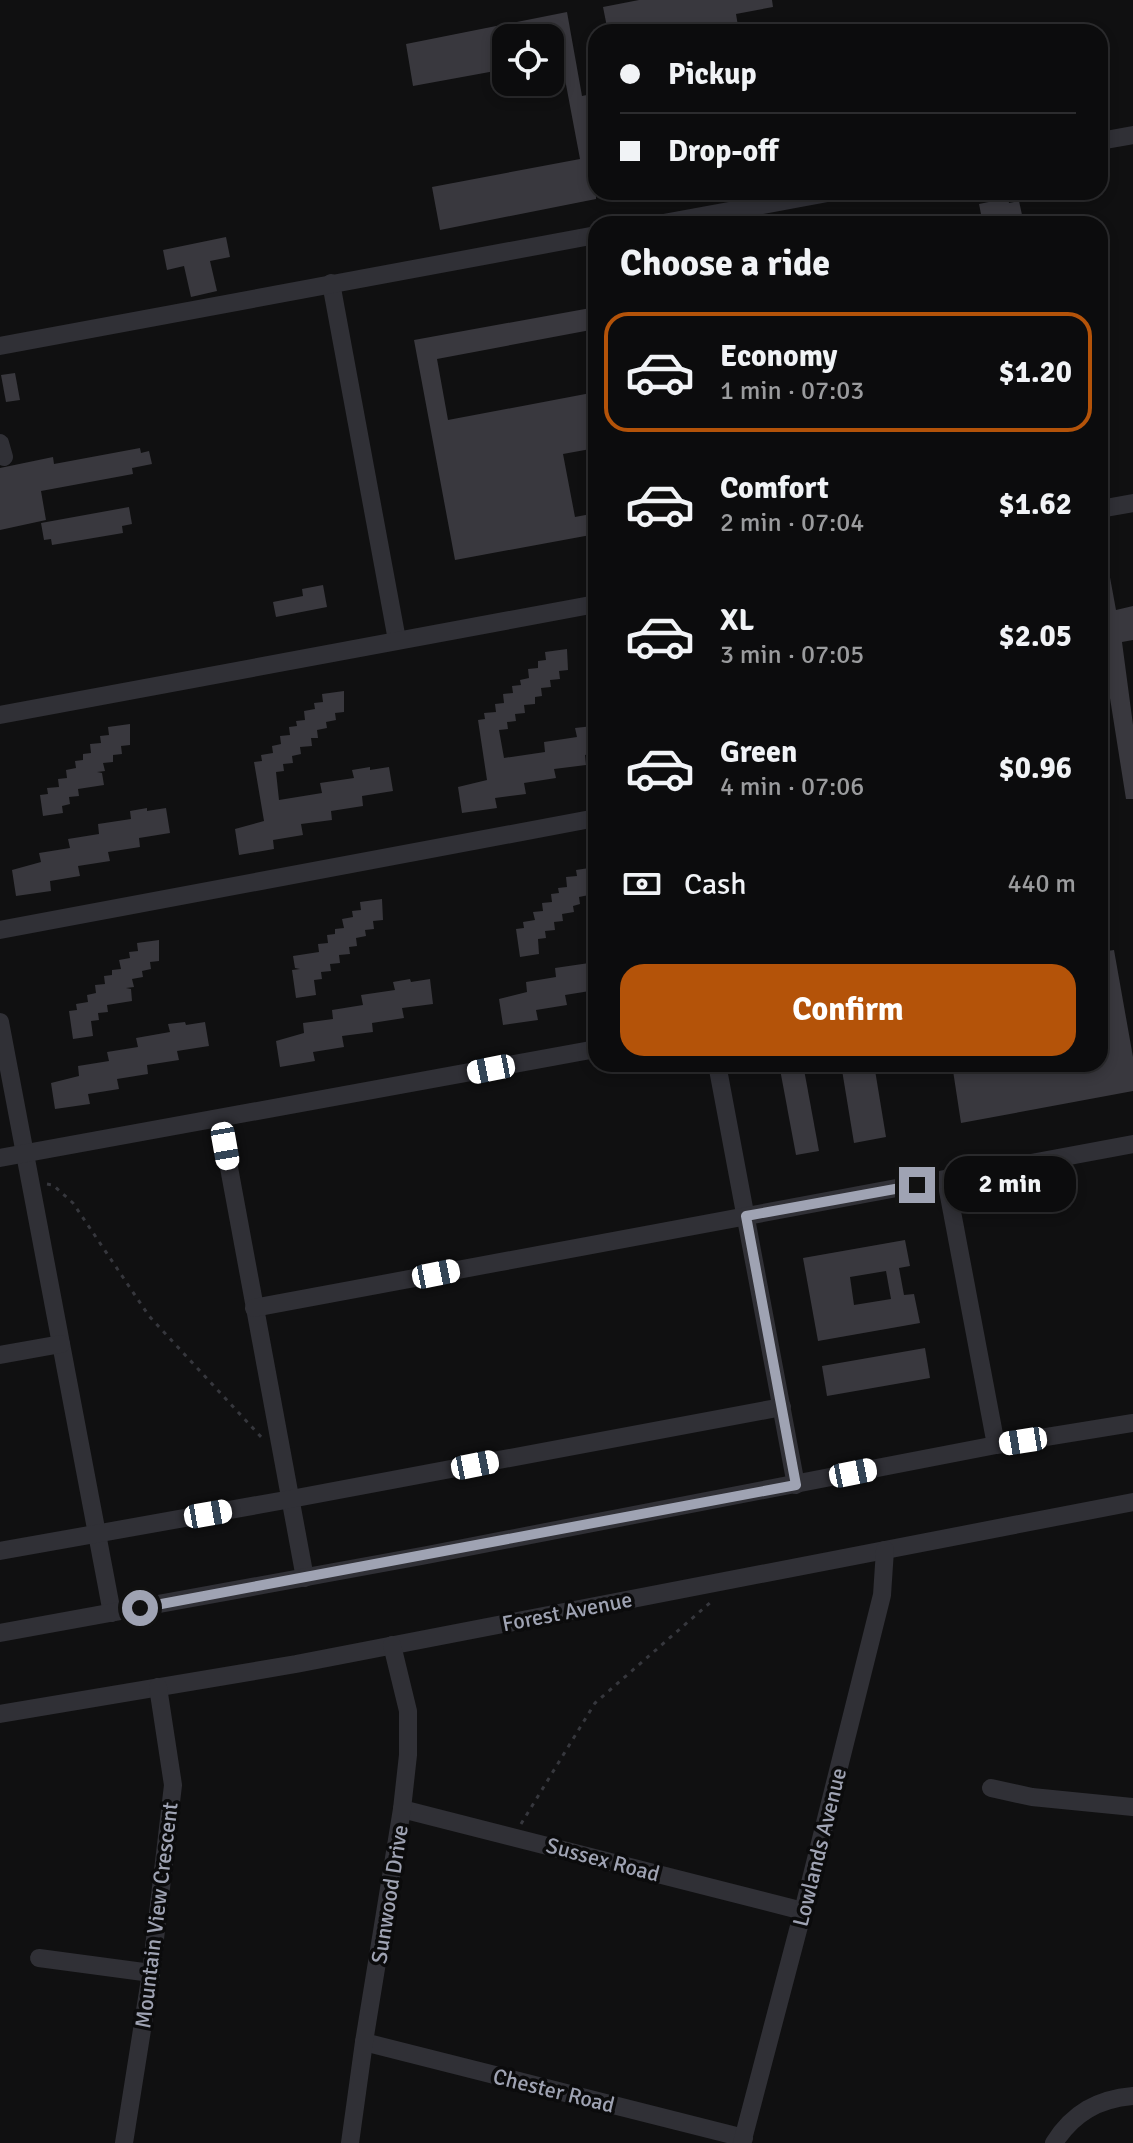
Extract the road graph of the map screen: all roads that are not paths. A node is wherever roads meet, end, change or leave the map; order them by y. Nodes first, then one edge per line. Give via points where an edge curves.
1 (1133, 135) edge
2 (1108, 140) edge
3 (789, 200) edge
4 (702, 216) edge
5 (588, 236) edge
6 (331, 283) junction
7 (0, 346) edge
8 (1133, 503) edge
9 (1108, 508) edge
10 (588, 605) edge
11 (397, 640) junction
12 (0, 715) edge
13 (588, 820) edge
14 (0, 930) edge
15 (0, 1022) edge
16 (588, 1050) edge
17 (719, 1072) edge
18 (220, 1119) junction
19 (1133, 1144) edge
20 (25, 1153) junction
21 (0, 1158) edge
22 (946, 1180) junction
23 (746, 1216) junction
24 (254, 1308) junction
25 (61, 1344) junction
26 (0, 1355) edge
27 (782, 1407) junction
28 (1133, 1423) edge
29 (996, 1445) junction
30 (796, 1485) junction
31 (291, 1499) junction
32 (1133, 1502) edge
33 (97, 1532) junction
34 (885, 1550) junction
35 (0, 1551) edge
36 (305, 1578) junction
37 (112, 1613) junction
38 (0, 1633) edge
39 (392, 1645) junction
40 (158, 1687) junction
41 (0, 1714) edge
42 (991, 1788) dead end
43 (1133, 1807) edge
44 (402, 1809) junction
45 (803, 1911) junction
46 (39, 1958) dead end
47 (151, 1973) junction
48 (364, 2042) junction
49 (1133, 2096) edge
50 (743, 2140) edge
51 (124, 2143) edge
52 (350, 2143) edge
53 (1054, 2143) edge

1 - 2 street
3 - 4 street
5 - 6 street
6 - 7 street
6 - 11 street
8 - 9 street
10 - 11 street
11 - 12 street
13 - 14 street
15 - 20 street
16 - 18 street
17 - 23 street
18 - 20 street
18 - 24 street
19 - 22 street
20 - 21 street
20 - 25 street
22 - 23 street
22 - 29 street
23 - 24 street
23 - 27 street
24 - 31 street
25 - 26 street
25 - 33 street
27 - 30 street
27 - 31 street
28 - 29 street
29 - 30 street
30 - 36 street
31 - 33 street
31 - 36 street
32 - 34 street, Forest Avenue
33 - 35 street
33 - 37 street
34 - 39 street, Forest Avenue
34 - 45 street, Lowlands Avenue via 882,1595
36 - 37 street
37 - 38 street
39 - 40 street, Forest Avenue
39 - 44 street, Sunwood Drive via 408,1711
40 - 41 street, Forest Avenue
40 - 47 street, Mountain View Crescent via 173,1785
42 - 43 street
44 - 45 street, Sussex Road
44 - 48 street, Sunwood Drive
45 - 50 street, Lowlands Avenue
46 - 47 street
47 - 51 street, Mountain View Crescent
48 - 50 street, Chester Road
48 - 52 street, Sunwood Drive
49 - 53 street via 1089,2106

